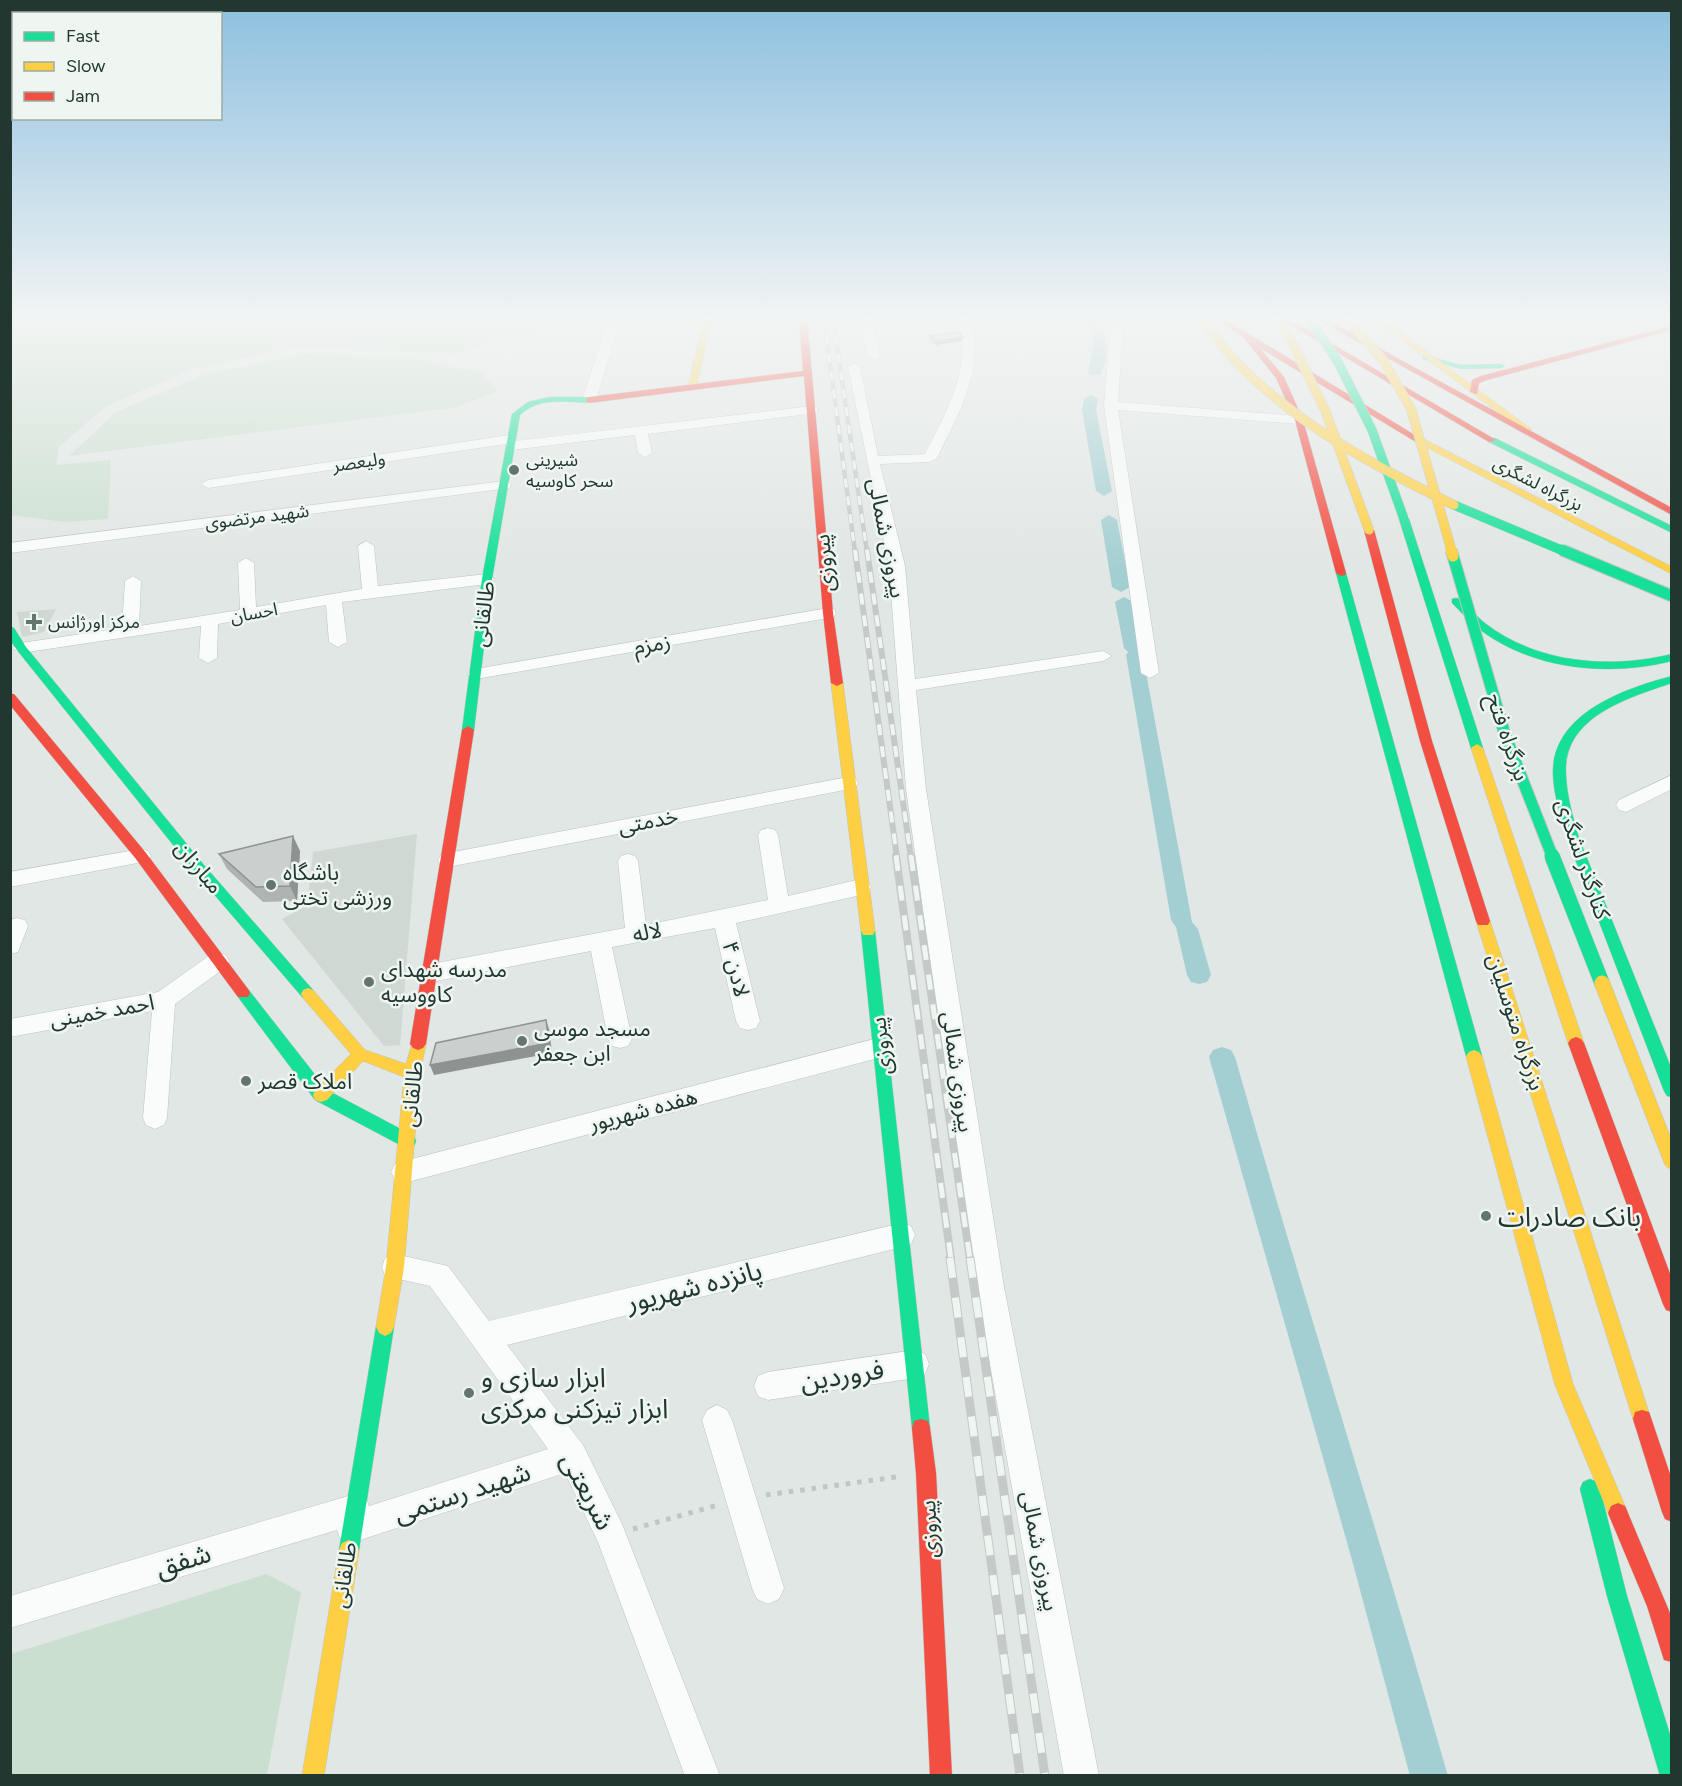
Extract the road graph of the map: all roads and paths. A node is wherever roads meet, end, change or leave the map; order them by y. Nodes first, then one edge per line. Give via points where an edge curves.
1 (538, 401) edge
2 (811, 401) edge
3 (861, 401) edge
4 (954, 401) edge
5 (1112, 401) edge
6 (1283, 401) edge
7 (1291, 401) edge
8 (1320, 401) edge
9 (1354, 401) edge
10 (1358, 401) edge
11 (1390, 401) edge
12 (1407, 401) edge
13 (1421, 401) edge
14 (1450, 401) edge
15 (1473, 401) edge
16 (1487, 401) edge
17 (1112, 405) junction
18 (812, 410) junction
19 (1299, 420) junction
20 (1434, 429) dead end
21 (641, 430) junction
22 (1528, 431) junction
23 (511, 443) junction
24 (645, 453) dead end
25 (872, 460) junction
26 (208, 484) dead end
27 (504, 485) junction
28 (1600, 495) junction
29 (1671, 512) edge
30 (1404, 519) junction
31 (1578, 525) junction
32 (1671, 530) edge
33 (366, 546) dead end
34 (10, 548) edge
35 (246, 562) dead end
36 (1671, 571) edge
37 (1437, 575) dead end
38 (487, 579) junction
39 (133, 581) dead end
40 (1671, 585) edge
41 (370, 592) junction
42 (1449, 594) dead end
43 (1671, 596) edge
44 (334, 599) junction
45 (828, 613) junction
46 (248, 614) junction
47 (210, 620) junction
48 (10, 630) edge
49 (130, 631) junction
50 (338, 642) dead end
51 (16, 650) edge
52 (1103, 656) dead end
53 (1671, 657) edge
54 (208, 658) dead end
55 (1150, 673) dead end
56 (476, 674) junction
57 (1671, 679) edge
58 (906, 686) junction
59 (10, 697) edge
60 (1671, 781) edge
61 (848, 783) junction
62 (1626, 805) dead end
63 (768, 836) dead end
64 (141, 856) junction
65 (448, 860) junction
66 (628, 861) dead end
67 (10, 880) edge
68 (861, 887) junction
69 (779, 904) junction
70 (724, 918) junction
71 (636, 934) junction
72 (600, 940) junction
73 (218, 961) junction
74 (431, 973) junction
75 (164, 1000) junction
76 (748, 1021) dead end
77 (10, 1028) edge
78 (620, 1039) dead end
79 (882, 1047) junction
80 (360, 1054) junction
81 (412, 1073) junction
82 (1671, 1091) edge
83 (321, 1095) junction
84 (155, 1118) dead end
85 (408, 1141) junction
86 (1671, 1162) edge
87 (404, 1172) junction
88 (902, 1235) junction
89 (395, 1267) junction
90 (1671, 1304) edge
91 (486, 1336) junction
92 (915, 1364) junction
93 (1564, 1385) junction
94 (768, 1386) dead end
95 (717, 1420) dead end
96 (572, 1456) junction
97 (1671, 1512) edge
98 (353, 1518) junction
99 (768, 1588) dead end
100 (10, 1612) edge
101 (1671, 1652) edge
102 (313, 1776) edge
103 (703, 1776) edge
104 (940, 1776) edge
105 (1082, 1776) edge
106 (1671, 1776) edge

1 - 23 main road, طالقانی via 516,414
2 - 18 main road, پیروزی
3 - 25 street, پیروزی شمالی
4 - 25 street via 931,457
5 - 17 street
6 - 43 main road, bridge via 1363,458 1460,508
7 - 19 main road
8 - 97 main road, بزرگراه متوسلیان, bridge via 1368,530 1426,741
9 - 31 main road
10 - 30 main road, bridge
11 - 20 main road
12 - 86 main road, بزرگراه فتح, bridge via 1505,735
13 - 28 main road, بزرگراه لشگری
14 - 28 main road
15 - 22 main road
16 - 22 main road
17 - 19 street
17 - 55 street
18 - 21 street, ولیعصر
18 - 45 main road, پیروزی
19 - 93 main road
21 - 23 street, ولیعصر
21 - 24 street
22 - 29 main road
23 - 26 street, ولیعصر
23 - 27 main road, طالقانی
25 - 58 street, پیروزی شمالی via 897,566
27 - 34 street, شهید مرتضوی
27 - 38 main road, طالقانی
28 - 32 main road, بزرگراه لشگری
30 - 37 main road
30 - 90 main road via 1437,629 1596,1102
31 - 36 main road
31 - 40 main road
33 - 41 street
35 - 46 street
38 - 41 street, احسان
38 - 56 main road, طالقانی
39 - 49 street
41 - 44 street, احسان
42 - 53 main road via 1484,627 1531,651 1565,661 1603,666 1660,662
44 - 46 street, احسان
44 - 50 street
45 - 56 street, زمزم
45 - 61 main road, پیروزی
46 - 47 street, احسان
47 - 49 street, احسان
47 - 54 street
48 - 51 main road, مبارزان
49 - 51 street, احسان
51 - 80 main road, مبارزان
52 - 58 street
56 - 65 main road, طالقانی
57 - 82 main road, کنارگذر لشگری via 1585,718 1566,738 1558,765 1559,788 1575,839
58 - 105 street, پیروزی شمالی via 916,789 990,1287
59 - 64 main road, مبارزان
60 - 62 street
61 - 65 street, خدمتی
61 - 68 main road, پیروزی
63 - 69 street
64 - 67 street
64 - 73 main road, مبارزان
65 - 74 main road, طالقانی
66 - 71 street
68 - 69 street, لاله
68 - 79 main road, پیروزی
69 - 70 street, لاله
70 - 71 street, لاله
70 - 76 street, لادن ۴
71 - 72 street, لاله
72 - 74 street, لاله
72 - 78 street
73 - 75 street, احمد خمینی
73 - 83 main road, مبارزان
74 - 81 main road, طالقانی
75 - 77 street, احمد خمینی
75 - 84 street
79 - 87 street, هفده شهریور
79 - 88 main road, پیروزی
80 - 81 main road, مبارزان
80 - 83 main road
81 - 85 main road, طالقانی
83 - 85 main road, مبارزان
85 - 87 main road, طالقانی
87 - 89 main road, طالقانی
88 - 91 street, پانزده شهریور
88 - 92 main road, پیروزی
89 - 91 street, شریعتی via 438,1275
89 - 98 main road, طالقانی
91 - 96 street, شریعتی
92 - 94 street, فروردین
92 - 104 main road, پیروزی via 926,1473
93 - 101 main road via 1657,1606
93 - 106 main road via 1617,1596
95 - 99 street
96 - 98 street, شهید رستمی
96 - 103 street, شریعتی via 611,1535
98 - 100 street, شفق
98 - 102 main road, طالقانی

